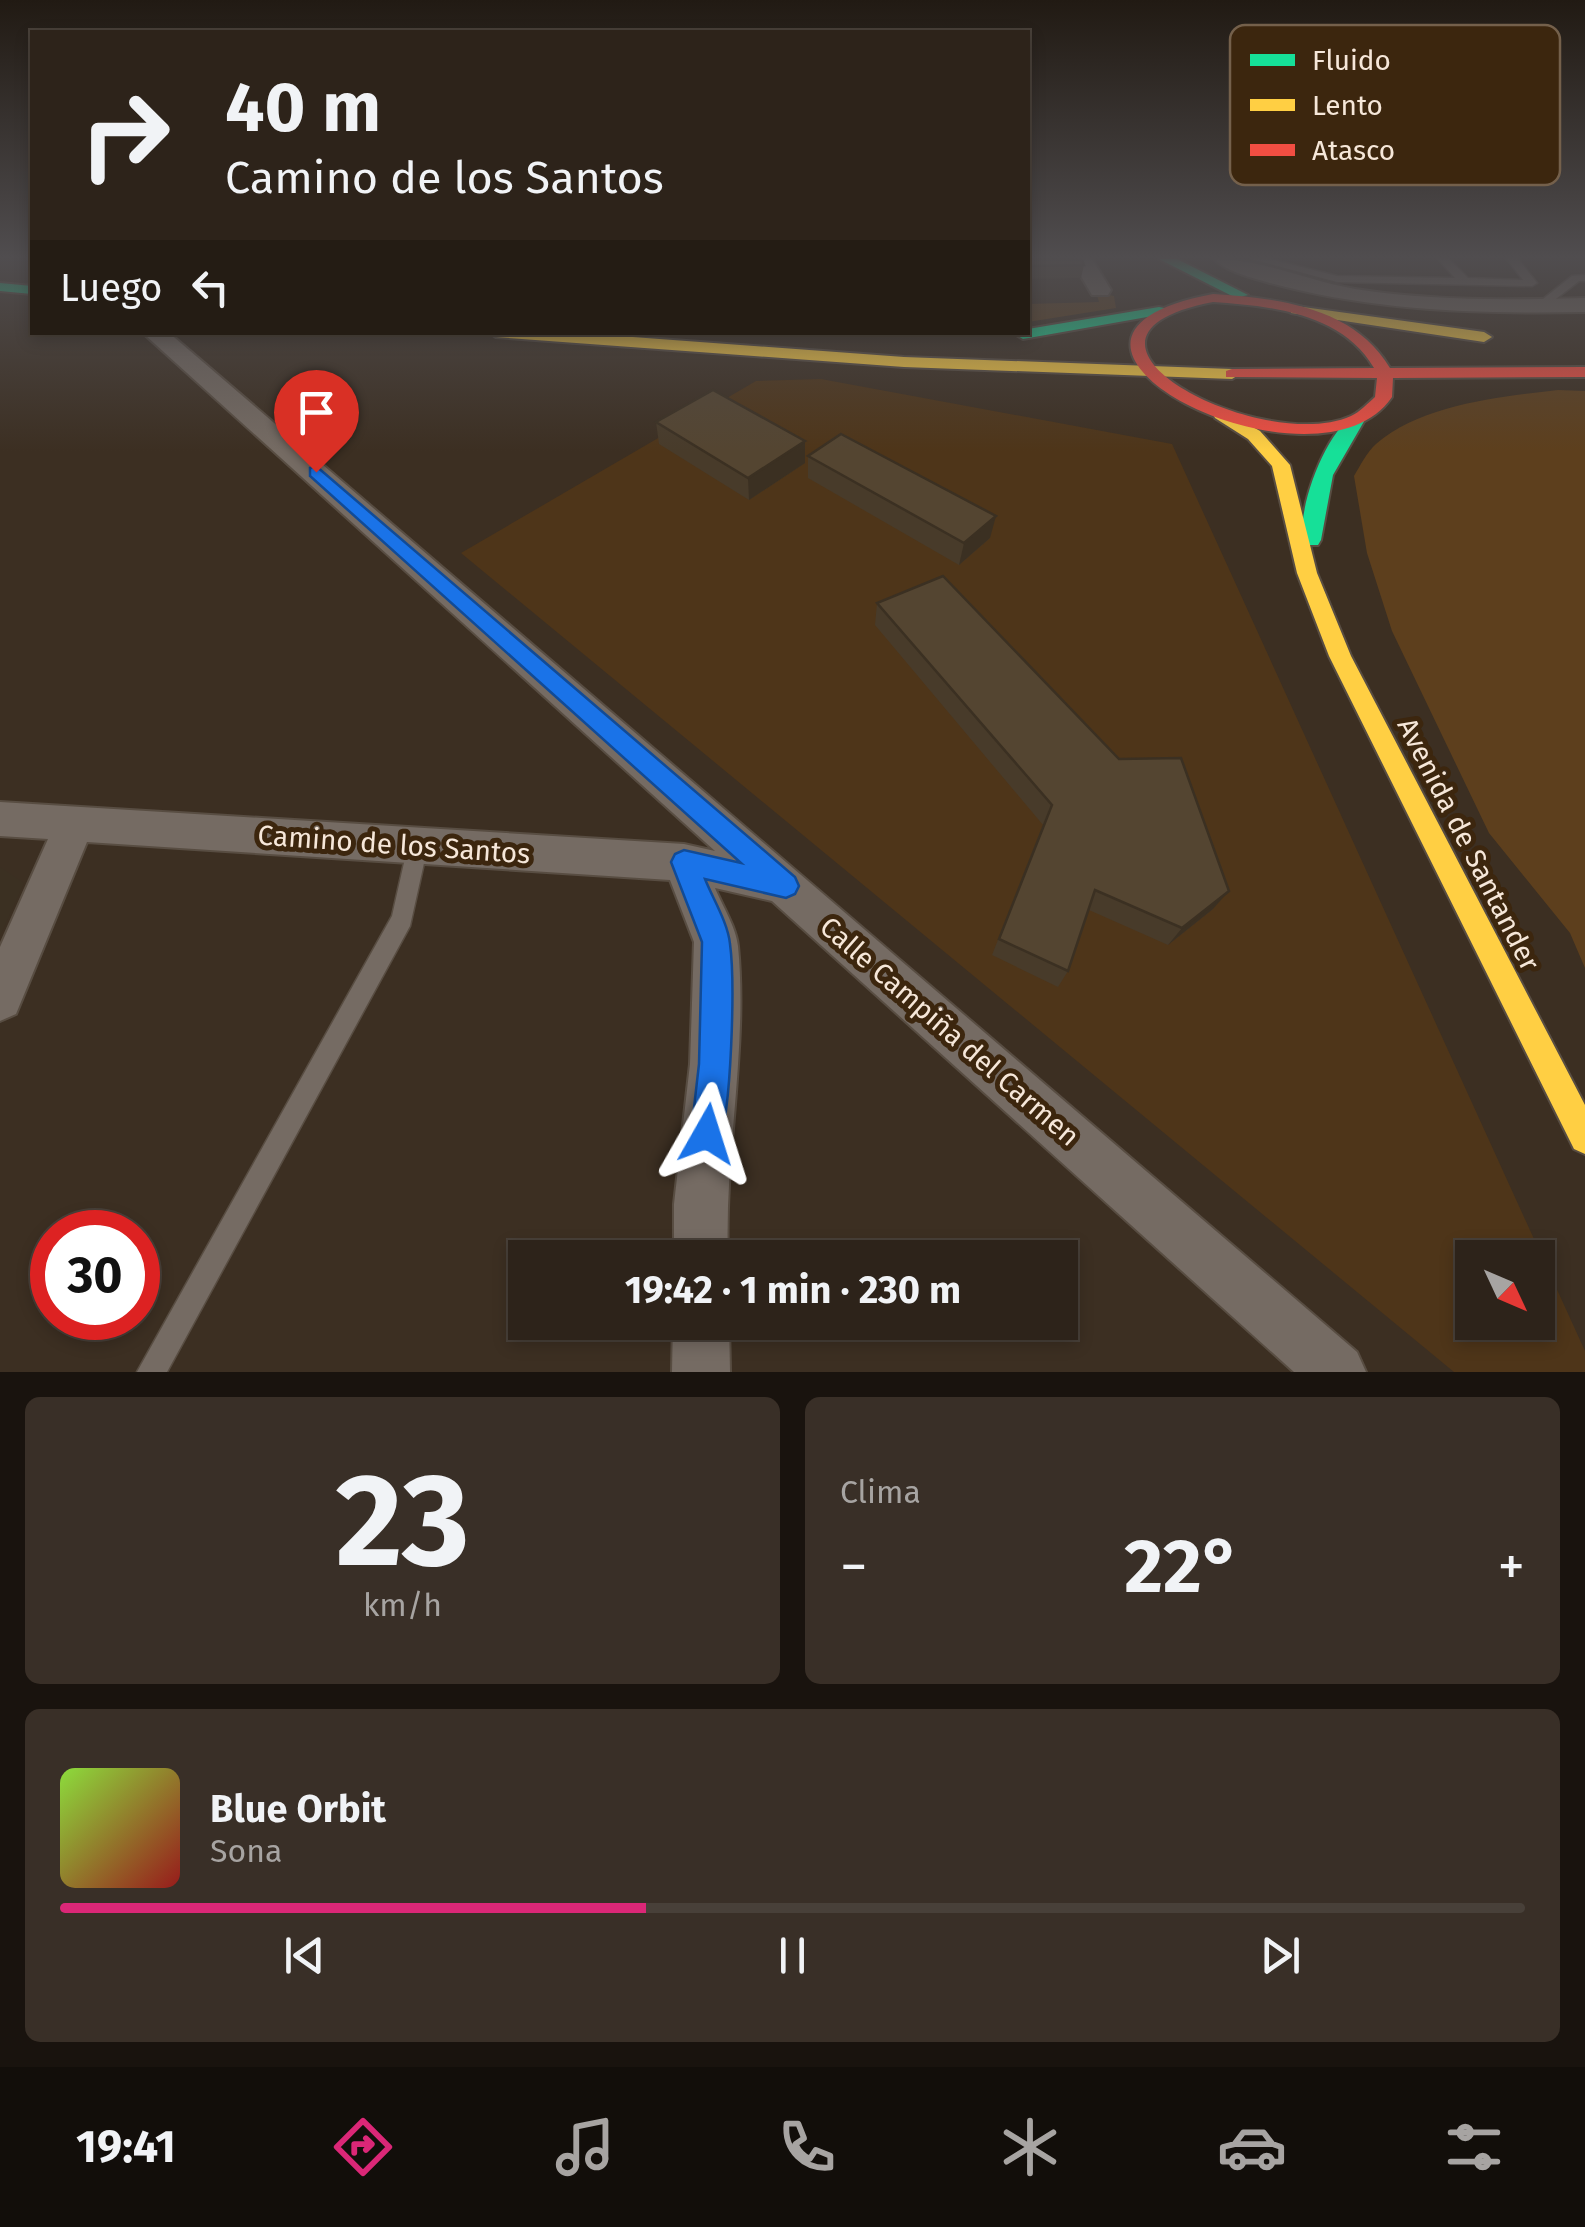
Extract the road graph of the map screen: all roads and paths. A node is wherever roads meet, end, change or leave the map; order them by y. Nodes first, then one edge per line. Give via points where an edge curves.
1 (1084, 323) edge
2 (1144, 323) edge
3 (1330, 323) edge
4 (1387, 323) edge
5 (1030, 333) edge
6 (1030, 334) edge
7 (157, 335) edge
8 (531, 335) edge
9 (1508, 336) dead end
10 (1484, 337) junction
11 (1136, 338) junction
12 (1164, 339) dead end
13 (1305, 340) dead end
14 (1360, 340) junction
15 (1024, 370) junction
16 (1585, 372) edge
17 (1497, 375) junction
18 (1152, 376) junction
19 (1386, 376) junction
20 (1212, 411) junction
21 (1364, 415) junction
22 (1307, 574) junction
23 (0, 819) edge
24 (75, 824) junction
25 (418, 845) junction
26 (684, 862) junction
27 (786, 886) junction
28 (0, 998) edge
29 (1585, 1138) edge
30 (700, 1240) edge
31 (701, 1340) edge
32 (151, 1372) edge
33 (701, 1372) edge
34 (1337, 1372) edge

1 - 5 main road
2 - 11 main road
3 - 14 main road
4 - 10 main road
6 - 11 main road
7 - 27 street, Calle Campiña del Carmen
8 - 15 main road
9 - 10 main road
10 - 14 main road
11 - 12 main road
11 - 18 main road
13 - 14 main road
14 - 19 main road
15 - 18 main road
15 - 20 main road
16 - 17 main road
17 - 19 main road
17 - 21 main road
18 - 19 main road
18 - 20 main road, Avenida de Santander
19 - 21 main road, Avenida de Santander via 1386,394
20 - 21 main road via 1308,427
20 - 22 main road, Avenida de Santander via 1254,435 1281,465
21 - 22 main road, Avenida de Santander via 1322,464
22 - 29 main road, Avenida de Santander via 1340,656
23 - 24 street, Camino de los Santos
24 - 25 street, Camino de los Santos
24 - 28 street
25 - 26 street, Camino de los Santos
25 - 32 lane via 402,920
26 - 27 street, Camino de los Santos
26 - 30 street via 716,942
27 - 34 street, Calle Campiña del Carmen
31 - 33 street

